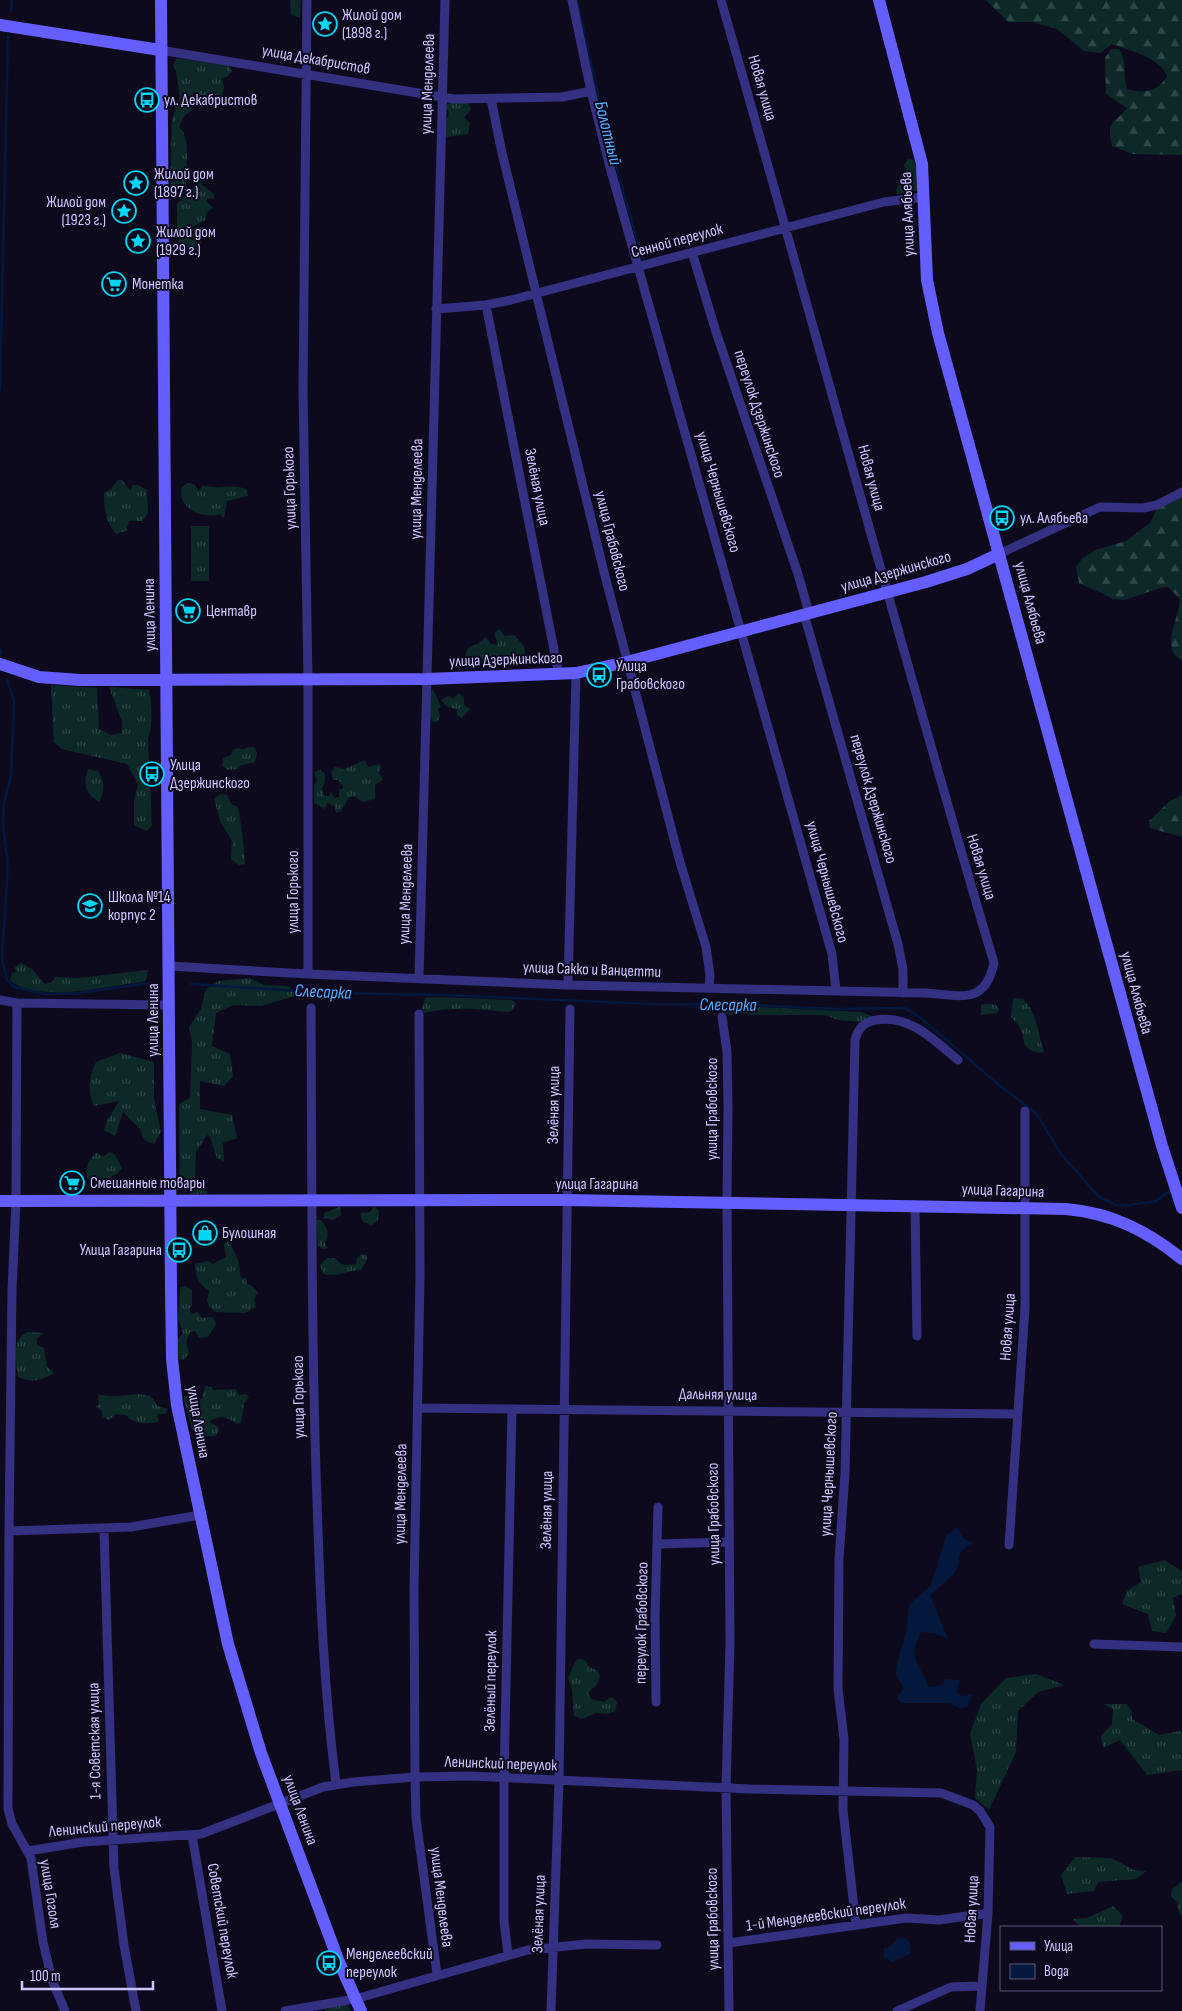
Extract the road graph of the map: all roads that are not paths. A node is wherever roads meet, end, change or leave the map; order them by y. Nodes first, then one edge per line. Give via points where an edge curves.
1 (161, 0) edge
2 (307, 0) edge
3 (445, 0) edge
4 (572, 0) edge
5 (721, 0) edge
6 (879, 0) edge
7 (0, 25) edge
8 (160, 50) junction
9 (306, 74) junction
10 (591, 92) junction
11 (442, 98) junction
12 (491, 99) junction
13 (924, 197) junction
14 (786, 227) junction
15 (692, 252) junction
16 (638, 267) junction
17 (536, 293) junction
18 (486, 305) junction
19 (436, 309) junction
20 (1182, 492) edge
21 (1000, 554) junction
22 (886, 592) junction
23 (807, 614) junction
24 (742, 631) junction
25 (627, 662) junction
26 (0, 664) edge
27 (576, 673) junction
28 (559, 675) junction
29 (308, 678) junction
30 (427, 679) junction
31 (167, 680) junction
32 (994, 963) joint
33 (169, 966) junction
34 (308, 974) junction
35 (419, 978) junction
36 (568, 985) junction
37 (709, 988) junction
38 (836, 991) junction
39 (903, 993) junction
40 (0, 1000) edge
41 (17, 1003) junction
42 (169, 1005) junction
43 (311, 1008) dead end
44 (570, 1009) dead end
45 (419, 1014) dead end
46 (722, 1017) dead end
47 (958, 1060) dead end
48 (1025, 1111) dead end
49 (420, 1200) junction
50 (566, 1200) junction
51 (0, 1201) edge
52 (312, 1201) junction
53 (16, 1202) junction
54 (171, 1202) junction
55 (727, 1202) junction
56 (852, 1204) junction
57 (915, 1205) junction
58 (1026, 1208) junction
59 (1182, 1208) edge
60 (1182, 1258) edge
61 (917, 1336) dead end
62 (418, 1408) junction
63 (563, 1408) junction
64 (512, 1409) junction
65 (727, 1410) junction
66 (847, 1413) junction
67 (1017, 1414) junction
68 (658, 1508) dead end
69 (200, 1515) junction
70 (104, 1529) junction
71 (9, 1532) junction
72 (729, 1542) junction
73 (658, 1544) junction
74 (1009, 1545) dead end
75 (1094, 1644) dead end
76 (1182, 1647) edge
77 (656, 1702) dead end
78 (415, 1777) junction
79 (504, 1778) junction
80 (559, 1781) junction
81 (336, 1784) junction
82 (726, 1788) junction
83 (842, 1791) junction
84 (280, 1803) junction
85 (980, 1811) joint
86 (192, 1835) junction
87 (113, 1839) junction
88 (28, 1851) junction
89 (988, 1913) junction
90 (856, 1925) junction
91 (728, 1943) junction
92 (657, 1945) dead end
93 (553, 1946) junction
94 (508, 1954) junction
95 (436, 1974) junction
96 (981, 1986) junction
97 (355, 1999) junction
98 (65, 2011) edge
99 (136, 2011) edge
100 (222, 2011) edge
101 (286, 2011) edge
102 (361, 2011) edge
103 (551, 2011) edge
104 (729, 2011) edge
105 (897, 2011) edge
106 (980, 2011) edge

1 - 8 main road, улица Ленина
2 - 9 street, улица Горького
3 - 11 street, улица Менделеева
4 - 10 street, улица Чернышевского
5 - 14 street, Новая улица
6 - 13 main road, улица Алябьева via 918,148
7 - 8 main road, улица Декабристов
8 - 9 street, улица Декабристов
8 - 31 main road, улица Ленина
9 - 11 street, улица Декабристов
9 - 29 street, улица Горького via 303,390
10 - 12 street, улица Декабристов via 562,97
10 - 16 street, улица Чернышевского
11 - 12 street, улица Декабристов
11 - 19 street, улица Менделеева
12 - 17 street, улица Грабовского
13 - 14 street, Сенной переулок via 884,202
13 - 21 main road, улица Алябьева via 926,262 933,310
14 - 15 street, Сенной переулок
14 - 22 street, Новая улица
15 - 16 street, Сенной переулок
15 - 23 street, переулок Дзержинского via 798,574
16 - 17 street, Сенной переулок
16 - 24 street, улица Чернышевского
17 - 18 street, Сенной переулок
17 - 25 street, улица Грабовского
18 - 19 street, Сенной переулок
18 - 28 street, Зелёная улица
19 - 30 street, улица Менделеева
20 - 21 street via 1143,508 1100,507
21 - 22 main road, улица Дзержинского via 960,571
21 - 59 main road, улица Алябьева via 1162,1146
22 - 23 main road, улица Дзержинского
22 - 32 street, Новая улица
23 - 24 main road, улица Дзержинского
23 - 39 street, переулок Дзержинского via 898,944
24 - 25 main road, улица Дзержинского
24 - 38 street, улица Чернышевского via 832,954
25 - 27 main road, улица Дзержинского
25 - 37 street, улица Грабовского via 706,947
26 - 31 main road, улица Дзержинского via 46,678
27 - 28 main road, улица Дзержинского
27 - 36 street
28 - 30 main road, улица Дзержинского
29 - 30 main road, улица Дзержинского
29 - 31 main road, улица Дзержинского
29 - 34 street, улица Горького
30 - 35 street, улица Менделеева
31 - 33 main road, улица Ленина
32 - 39 street, улица Сакко и Ванцетти via 987,984 970,996
33 - 34 street, улица Сакко и Ванцетти
33 - 42 main road, улица Ленина
34 - 35 street, улица Сакко и Ванцетти
35 - 36 street, улица Сакко и Ванцетти
36 - 37 street, улица Сакко и Ванцетти
37 - 38 street, улица Сакко и Ванцетти
38 - 39 street, улица Сакко и Ванцетти
40 - 41 street
41 - 42 street
41 - 53 street, улица Гоголя
42 - 54 main road, улица Ленина
43 - 52 street, улица Горького
44 - 50 street, Зелёная улица
45 - 49 street, улица Менделеева
46 - 55 street, улица Грабовского via 728,1072
47 - 56 street, улица Чернышевского via 923,1032 903,1021 887,1018 862,1026 855,1040
48 - 58 street, Новая улица
49 - 50 main road, улица Гагарина
49 - 52 main road, улица Гагарина
49 - 62 street, улица Менделеева
50 - 55 main road, улица Гагарина
50 - 63 street, Зелёная улица
51 - 53 main road, улица Гагарина
52 - 54 main road, улица Гагарина
52 - 81 street, улица Горького via 321,1618
53 - 54 main road, улица Гагарина
53 - 71 street, улица Гоголя
54 - 69 main road, улица Ленина via 174,1378 180,1426
55 - 56 main road, улица Гагарина
55 - 65 street, улица Грабовского
56 - 57 main road, улица Гагарина
56 - 66 street, улица Чернышевского
57 - 58 main road, улица Гагарина
57 - 61 street
58 - 60 main road, улица Гагарина via 1100,1214 1149,1234
58 - 67 street, Новая улица via 1025,1308
62 - 64 street, Дальняя улица
62 - 78 street, улица Менделеева
63 - 64 street, Дальняя улица
63 - 65 street, Дальняя улица
63 - 80 street, Зелёная улица
64 - 79 street, Зелёный переулок
65 - 66 street, Дальняя улица
65 - 72 street, улица Грабовского
66 - 67 street, Дальняя улица
66 - 83 street, улица Чернышевского via 838,1585 838,1698 844,1739
67 - 74 street, Новая улица
68 - 73 street, переулок Грабовского
69 - 70 street
69 - 84 main road, улица Ленина via 236,1674
70 - 71 street
70 - 87 street, 1-я Советская улица
71 - 88 street, улица Гоголя via 8,1809 12,1824
72 - 73 street, переулок Грабовского
72 - 82 street, улица Грабовского
73 - 77 street, переулок Грабовского
75 - 76 street
78 - 79 street, Ленинский переулок
78 - 81 street, Ленинский переулок
78 - 95 street, улица Менделеева via 418,1836
79 - 80 street, Ленинский переулок
79 - 94 street, Зелёный переулок via 504,1921
80 - 82 street, Ленинский переулок
80 - 93 street, Зелёная улица
81 - 84 street, Ленинский переулок
82 - 83 street, Ленинский переулок
82 - 91 street, улица Грабовского
83 - 85 street, Ленинский переулок via 941,1793 963,1800
83 - 90 street, улица Чернышевского
84 - 86 street, Ленинский переулок
84 - 97 main road, улица Ленина
85 - 89 street, Новая улица via 990,1827
86 - 87 street, Ленинский переулок
86 - 100 street, Советский переулок
87 - 88 street, Ленинский переулок
87 - 99 street, 1-я Советская улица via 116,1894
88 - 98 street, улица Гоголя via 43,1942 52,1980
89 - 90 street, 1-й Менделеевский переулок via 939,1920 906,1918
89 - 96 street, Новая улица
90 - 91 street, 1-й Менделеевский переулок
91 - 104 street, улица Грабовского
92 - 93 street
93 - 94 street
93 - 103 street, Зелёная улица
94 - 95 street
95 - 97 street
96 - 105 street via 951,1987
96 - 106 street, Новая улица
97 - 101 street
97 - 102 main road, улица Ленина

